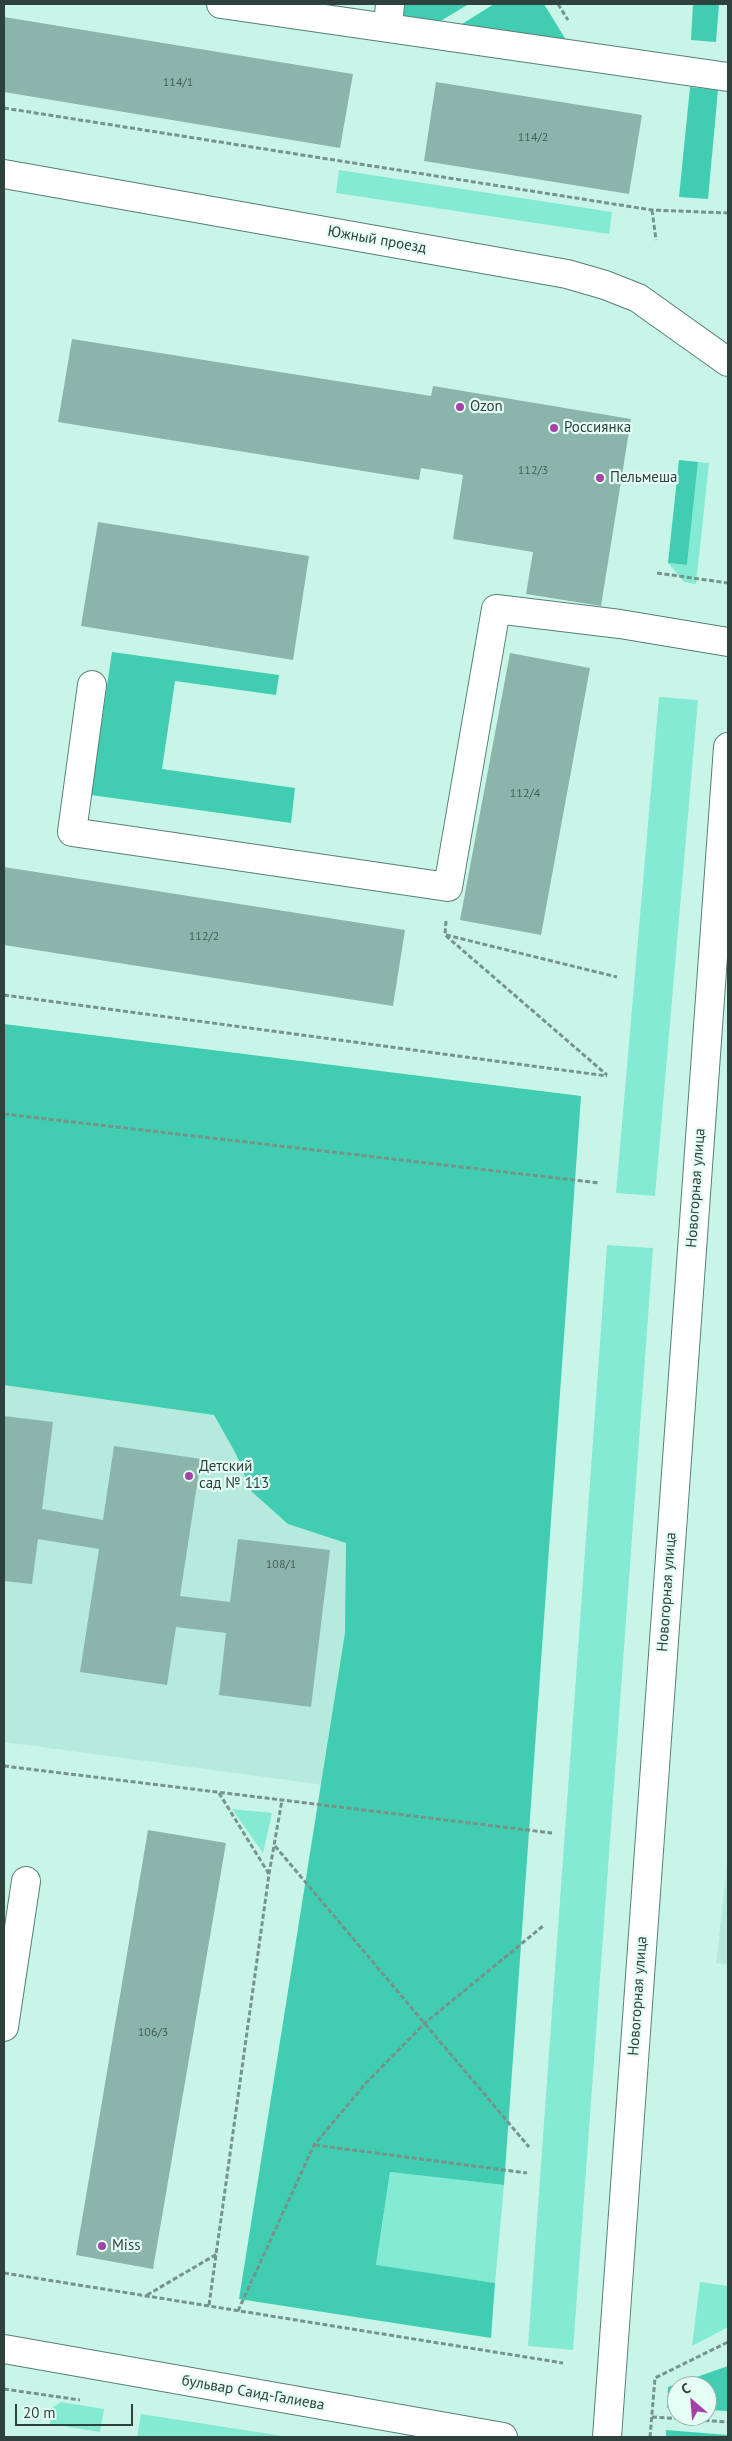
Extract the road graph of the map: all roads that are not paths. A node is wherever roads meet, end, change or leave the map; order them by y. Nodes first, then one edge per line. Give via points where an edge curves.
1 (221, 4) edge
2 (389, 16) edge
3 (728, 77) edge
4 (4, 174) edge
5 (728, 362) edge
6 (728, 642) edge
7 (92, 684) dead end
8 (728, 747) edge
9 (26, 1881) dead end
10 (4, 2027) edge
11 (4, 2349) edge
12 (503, 2437) edge
13 (607, 2437) edge

1 - 2 street
2 - 3 street
4 - 5 street, Южный проезд via 567,274 638,298
6 - 7 street via 620,624 496,609 448,887 72,832
8 - 13 street, Новогорная улица
9 - 10 street
11 - 12 street, бульвар Саид-Галиева

